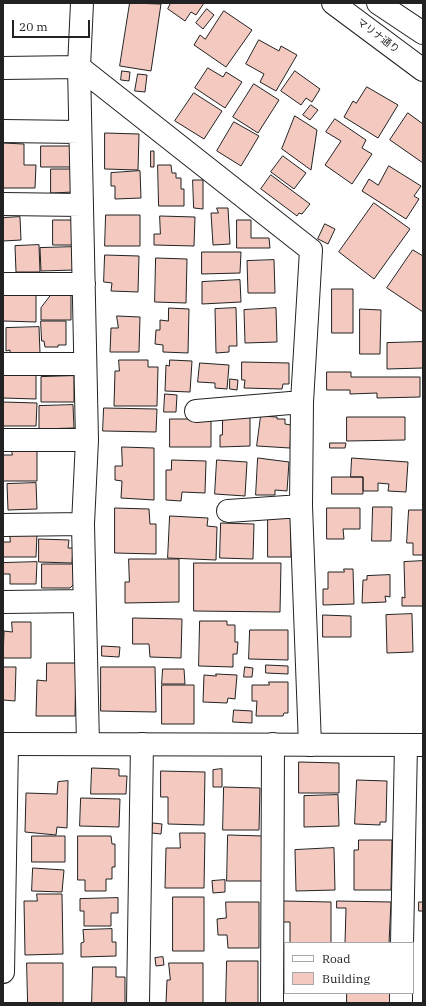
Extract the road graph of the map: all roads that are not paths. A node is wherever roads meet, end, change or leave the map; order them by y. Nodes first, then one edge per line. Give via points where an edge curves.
1 (82, 3) edge
2 (333, 3) edge
3 (378, 3) edge
4 (423, 33) edge
5 (79, 67) junction
6 (3, 68) edge
7 (423, 70) edge
8 (3, 131) edge
9 (80, 132) junction
10 (3, 204) edge
11 (82, 205) junction
12 (3, 284) edge
13 (84, 284) junction
14 (3, 364) edge
15 (85, 364) junction
16 (302, 402) junction
17 (196, 411) dead end
18 (3, 440) edge
19 (88, 440) junction
20 (301, 506) junction
21 (228, 511) dead end
22 (83, 524) junction
23 (3, 525) edge
24 (84, 601) junction
25 (3, 602) edge
26 (5, 744) edge
27 (88, 744) junction
28 (142, 744) junction
29 (273, 744) junction
30 (310, 745) junction
31 (415, 745) edge
32 (402, 942) edge
33 (3, 972) edge
34 (138, 1003) edge
35 (272, 1003) edge

1 - 5 street
2 - 7 street, マリナ通り
3 - 4 street
5 - 6 street
5 - 9 street
5 - 16 street via 311,250
8 - 9 street
9 - 11 street
10 - 11 street
11 - 13 street
12 - 13 street
13 - 15 street
14 - 15 street
15 - 19 street
16 - 17 street
16 - 20 street
18 - 19 street
19 - 22 street
20 - 21 street
20 - 30 street
22 - 23 street
22 - 24 street
24 - 25 street
24 - 27 street
26 - 27 street
26 - 33 street
27 - 28 street
28 - 29 street
28 - 34 street
29 - 30 street
29 - 35 street
30 - 31 street
31 - 32 street

